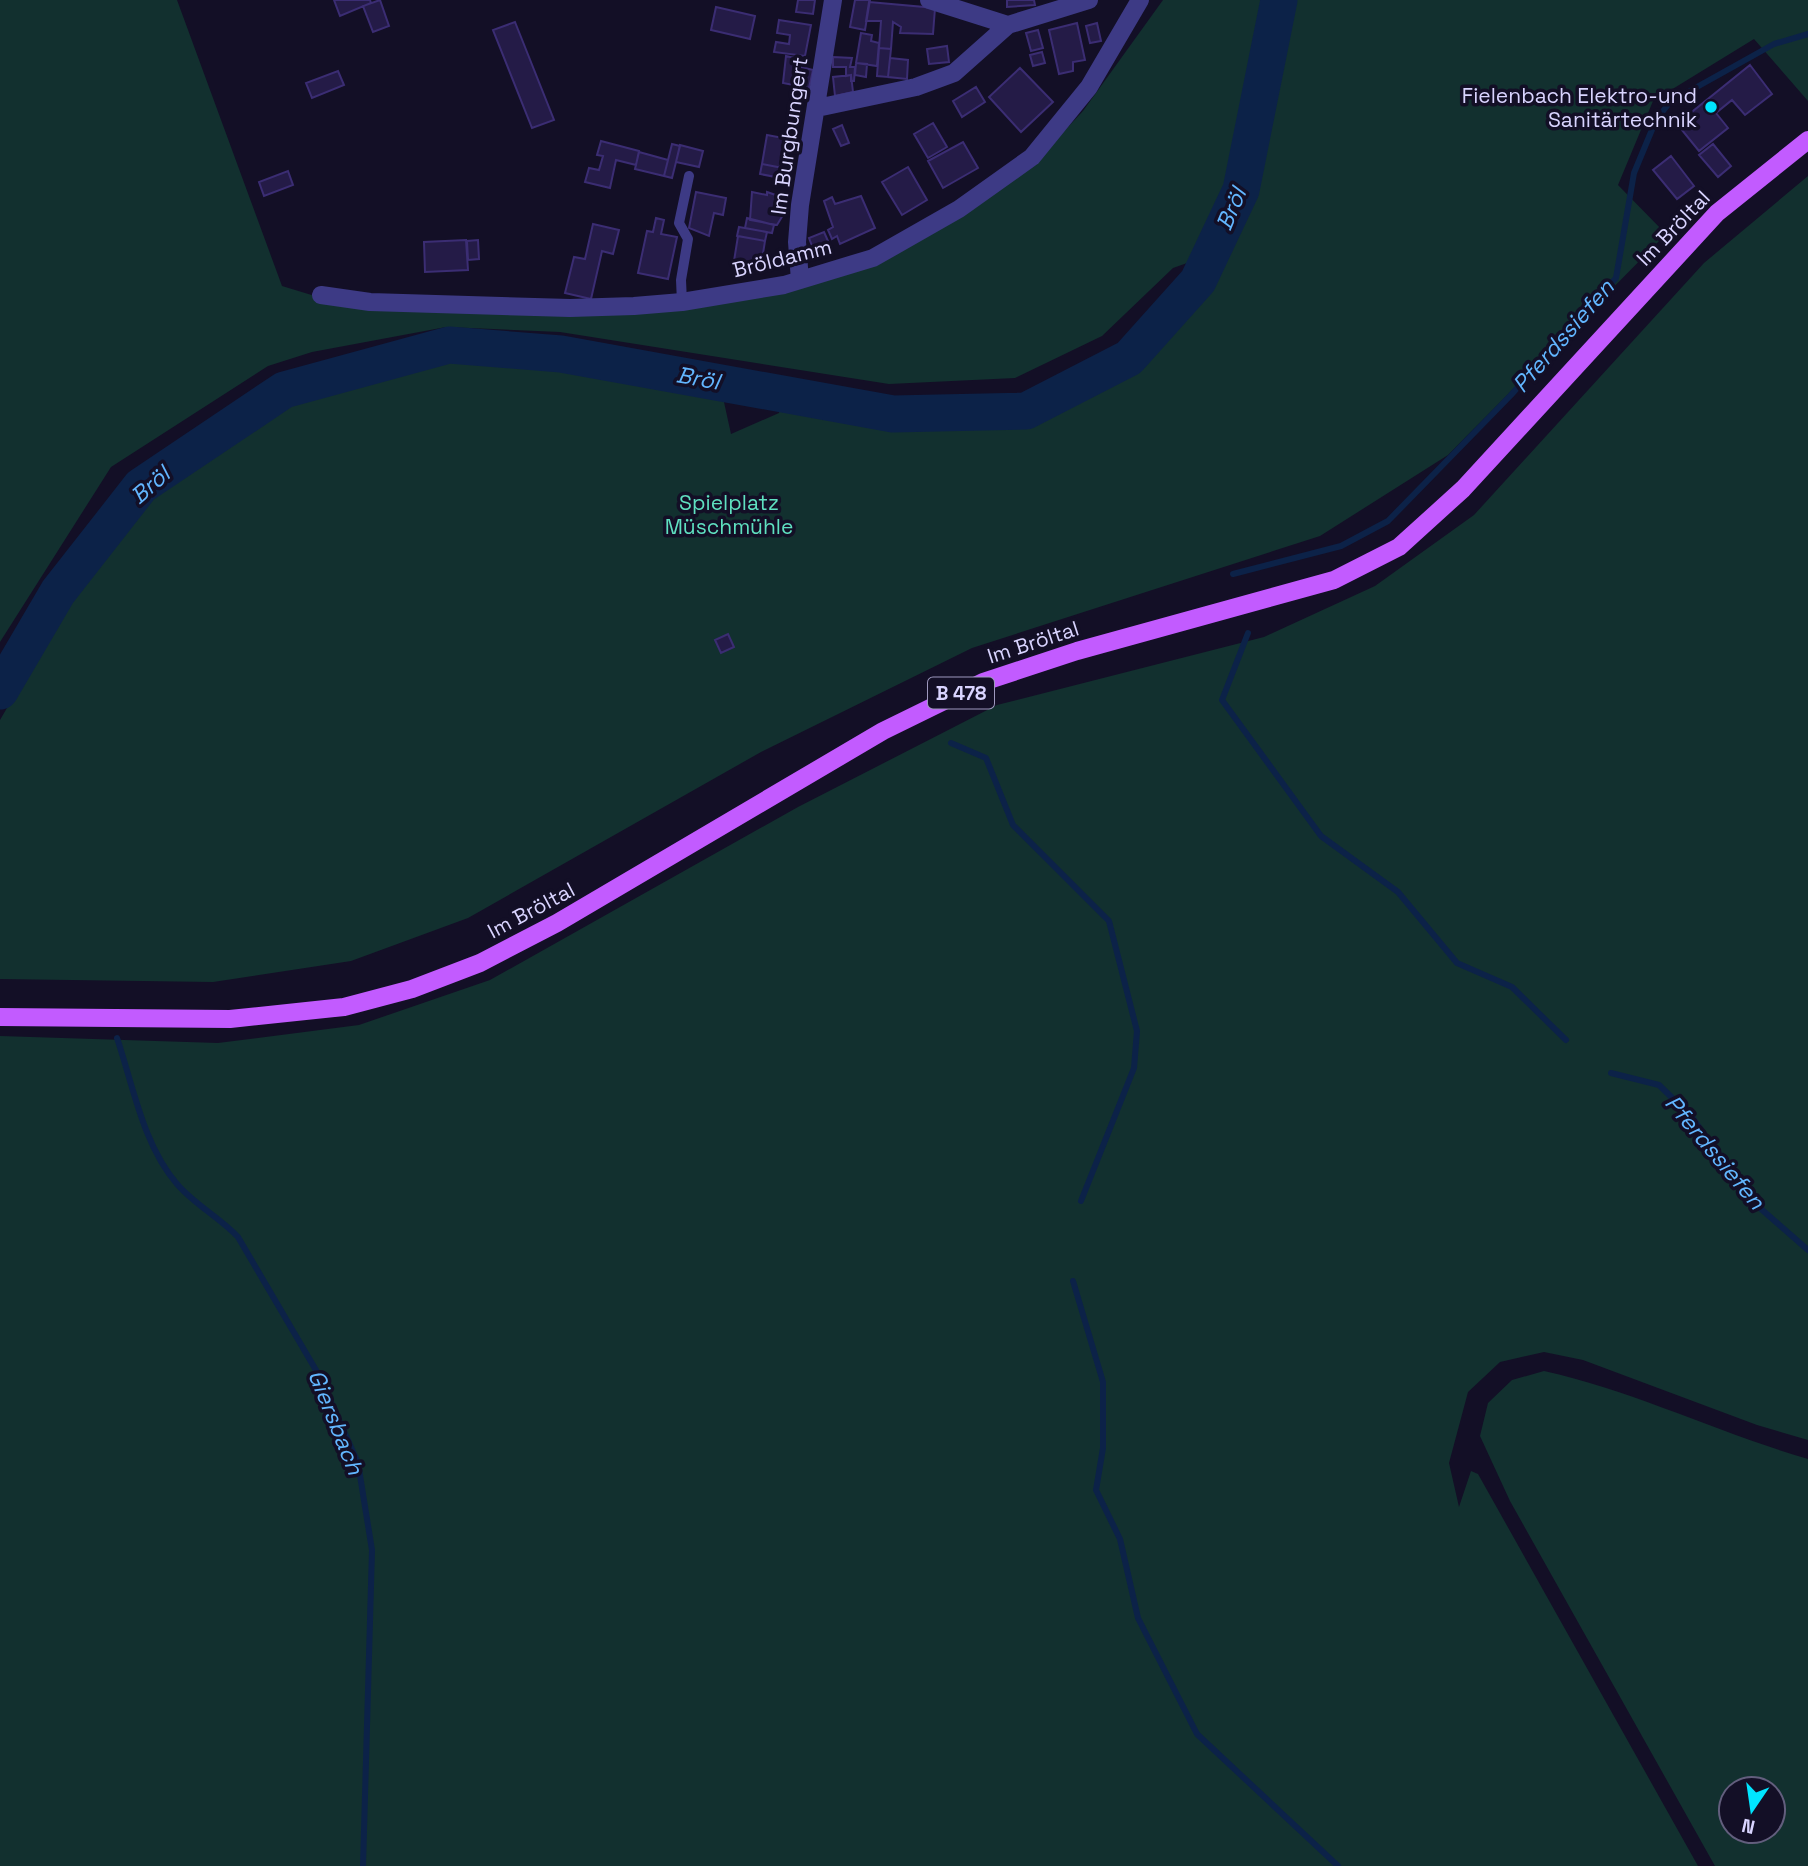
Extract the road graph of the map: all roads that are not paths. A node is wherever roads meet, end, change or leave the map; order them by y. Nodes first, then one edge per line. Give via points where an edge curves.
1 (833, 0) edge
2 (929, 0) edge
3 (1089, 0) edge
4 (1140, 0) edge
5 (1008, 25) junction
6 (817, 108) junction
7 (1808, 140) edge
8 (689, 176) dead end
9 (800, 280) junction
10 (321, 295) dead end
11 (682, 302) junction
12 (0, 1017) edge

1 - 6 street, Im Burgbungert
2 - 5 street
3 - 5 street
4 - 9 street, Bröldamm via 1089,87 1032,157 959,209 873,258
5 - 6 street via 954,73 916,87
6 - 9 street, Im Burgbungert via 800,205
7 - 12 main road, Im Bröltal / B 478 via 1717,213 1463,489 1399,547 1334,580 1077,651 983,682 883,731 557,923 480,963 412,989 344,1007 230,1019
8 - 11 lane via 679,223 688,239
9 - 11 street, Bröldamm
10 - 11 street, Bröldamm via 370,302 570,309

